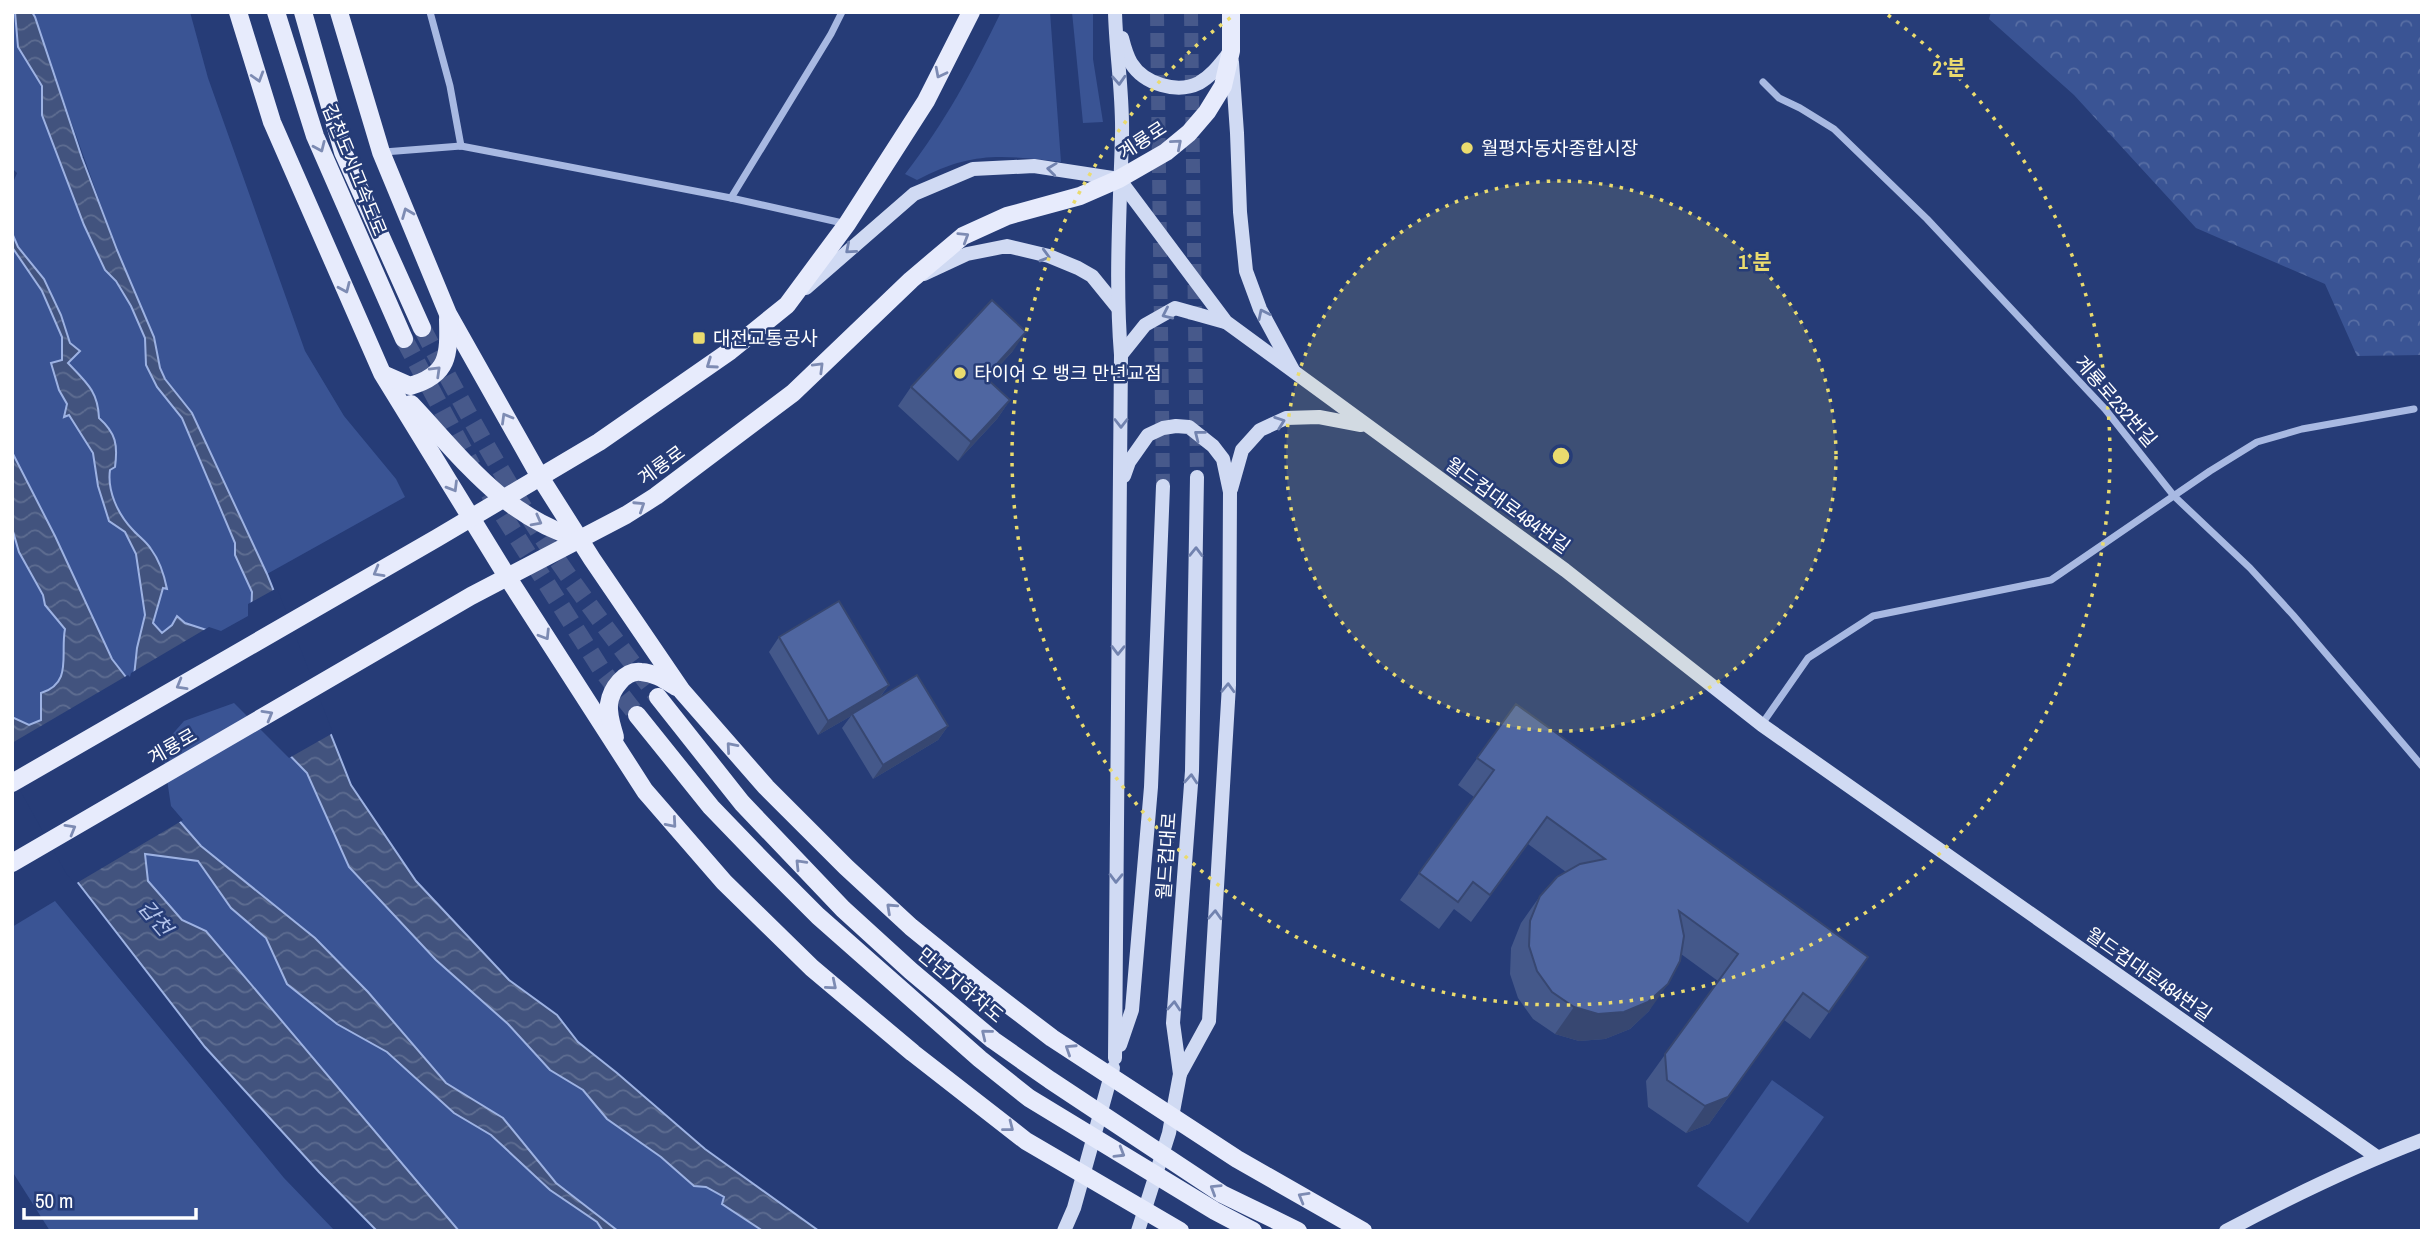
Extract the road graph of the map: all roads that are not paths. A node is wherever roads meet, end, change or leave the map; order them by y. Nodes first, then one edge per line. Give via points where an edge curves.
1 (238, 12) edge
2 (276, 12) edge
3 (303, 12) edge
4 (339, 12) edge
5 (430, 12) edge
6 (842, 12) edge
7 (971, 12) edge
8 (1231, 12) edge
9 (1115, 14) edge
10 (1231, 51) junction
11 (1763, 82) dead end
12 (461, 146) junction
13 (381, 152) junction
14 (1119, 179) junction
15 (731, 198) junction
16 (847, 224) junction
17 (911, 280) junction
18 (787, 305) junction
19 (1118, 308) junction
20 (448, 314) junction
21 (1226, 322) junction
22 (422, 328) tunnel mouth
23 (404, 340) tunnel mouth
24 (1121, 355) junction
25 (382, 373) junction
26 (1295, 374) junction
27 (2414, 409) dead end
28 (1366, 425) junction
29 (540, 477) junction
30 (1197, 477) tunnel mouth
31 (1163, 486) tunnel mouth
32 (1121, 487) junction
33 (1230, 492) junction
34 (2175, 496) junction
35 (471, 518) junction
36 (580, 539) junction
37 (508, 578) junction
38 (682, 691) junction
39 (658, 697) tunnel mouth
40 (637, 715) tunnel mouth
41 (1762, 725) junction
42 (620, 753) junction
43 (2422, 766) edge
44 (12, 783) edge
45 (12, 863) edge
46 (1115, 1058) junction
47 (1180, 1074) junction
48 (2422, 1140) edge
49 (2377, 1157) junction
50 (1064, 1231) edge
51 (1138, 1231) edge
52 (1180, 1231) edge
53 (1253, 1231) edge
54 (1298, 1231) edge
55 (1363, 1231) edge
56 (2226, 1231) edge

1 -> 25 main road via 272,122
2 -> 23 main road, 갑천도시고속도로 via 315,135
3 - 22 main road, 갑천도시고속도로 via 343,152
4 - 13 main road
5 - 12 street
6 - 15 street
7 -> 16 main road via 926,101
8 - 10 main road, 계룡로
9 - 10 street via 1131,63 1155,83 1185,87 1199,83
9 -> 14 street via 1122,134
14 -> 10 main road, 계룡로 via 1166,152 1208,112 1223,86
26 -> 10 street via 1260,309 1246,271
11 - 34 street, 계룡로232번길 via 1779,98 1834,129 1927,219 2105,409
12 - 13 street
12 - 15 street
20 -> 13 main road
17 -> 14 main road, 계룡로 via 963,236 1007,216 1080,196
14 -> 18 street via 1034,166 973,169 914,194
14 - 19 street
14 - 21 street
15 - 16 street
16 - 18 main road
17 -> 19 street via 967,254 1007,246 1049,256 1092,276
36 -> 17 main road, 계룡로 via 656,496 793,393
18 -> 29 main road via 730,351
19 - 24 street
25 -> 20 main road via 410,386 436,374 449,346
29 -> 20 main road
21 -> 24 street via 1175,309 1145,325
21 - 26 street, 월드컵대로484번길
24 -> 32 street
25 -> 35 main road
25 -> 36 main road via 506,502
26 - 28 street, 월드컵대로484번길
27 - 34 street via 2257,442
33 -> 28 street via 1242,450 1260,430 1286,418 1319,417
28 - 41 street, 월드컵대로484번길 via 1565,570
29 - 35 main road
29 - 36 main road
47 -> 30 street, 월드컵대로 via 1173,1023 1192,772
31 - 46 street, 월드컵대로 via 1151,787 1132,1010
33 -> 32 street via 1223,459 1213,446 1189,427 1176,426 1148,435 1129,462
32 -> 46 street
47 -> 33 street via 1209,1021 1229,685
34 - 41 street via 2051,580 1873,615 1808,658
34 - 43 street, 계룡로232번길 via 2293,615
35 - 37 main road
35 -> 44 main road
36 - 37 main road, 계룡로
36 - 38 main road
37 -> 42 main road
45 -> 37 main road, 계룡로
38 - 42 main road via 659,676 638,671 621,678 609,702
55 -> 38 main road via 1237,1159 1052,1038 980,983 837,858 765,787
54 -> 39 main road, 만년지하차도 via 1222,1194 1050,1080 941,997 843,909 789,853 742,803
40 -> 53 main road via 711,807 774,873 979,1059 1029,1098
41 - 49 street, 월드컵대로484번길
42 -> 52 main road via 645,791 724,882 812,968 1026,1140
46 - 50 street, 월드컵대로
47 - 51 street, 월드컵대로 via 1169,1133
48 - 49 street
49 - 56 street

